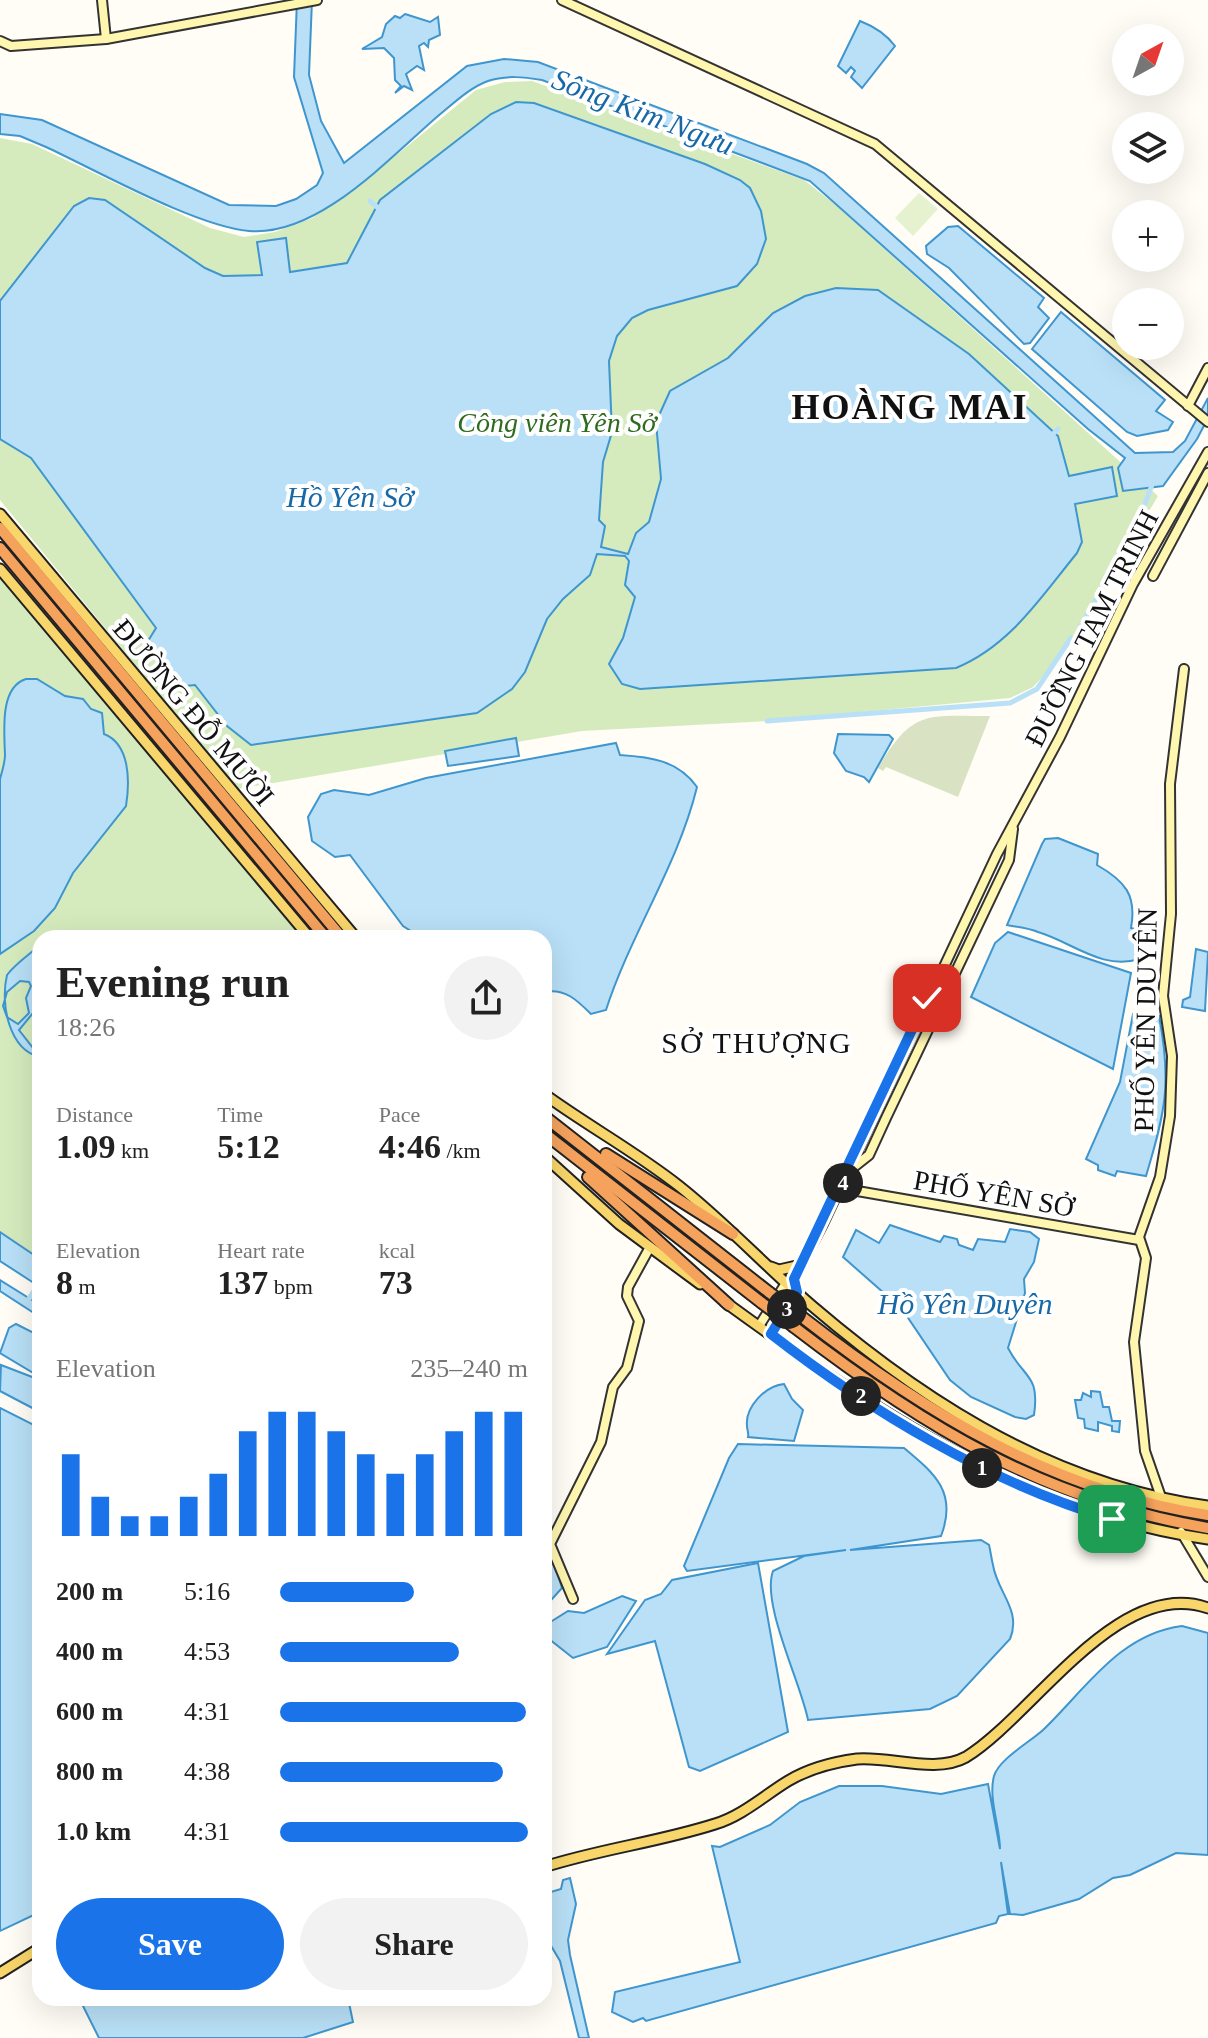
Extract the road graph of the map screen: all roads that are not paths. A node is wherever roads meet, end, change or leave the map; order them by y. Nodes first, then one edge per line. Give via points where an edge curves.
1 (102, 0) edge
2 (317, 0) edge
3 (562, 0) edge
4 (290, 3) edge
5 (106, 39) junction
6 (0, 45) edge
7 (1208, 368) edge
8 (1191, 408) junction
9 (1208, 422) edge
10 (1208, 452) edge
11 (1208, 473) edge
12 (0, 514) edge
13 (0, 528) edge
14 (0, 548) edge
15 (1147, 560) junction
16 (1158, 566) junction
17 (0, 569) edge
18 (1153, 576) dead end
19 (1184, 669) dead end
20 (1014, 824) junction
21 (303, 930) edge
22 (319, 930) edge
23 (335, 930) edge
24 (349, 930) edge
25 (552, 1099) edge
26 (874, 1112) junction
27 (886, 1118) junction
28 (552, 1121) edge
29 (556, 1124) junction
30 (552, 1139) edge
31 (552, 1141) edge
32 (552, 1163) edge
33 (848, 1171) junction
34 (840, 1188) junction
35 (733, 1234) junction
36 (1139, 1240) junction
37 (650, 1247) junction
38 (801, 1265) junction
39 (771, 1267) junction
40 (790, 1281) junction
41 (797, 1292) junction
42 (729, 1305) junction
43 (759, 1326) junction
44 (771, 1334) junction
45 (1163, 1501) junction
46 (1208, 1506) edge
47 (1208, 1515) edge
48 (1208, 1528) edge
49 (1182, 1534) junction
50 (1208, 1539) edge
51 (552, 1540) edge
52 (552, 1549) edge
53 (1208, 1577) edge
54 (573, 1599) dead end
55 (1208, 1608) edge
56 (552, 1865) edge
57 (32, 1953) edge
58 (0, 1973) edge

1 - 5 main road
2 - 4 main road
3 - 8 main road via 875,144
4 - 5 main road
5 - 6 main road
7 - 8 main road
8 - 9 main road
10 - 15 main road, ĐƯỜNG TAM TRINH
11 - 16 main road, ĐƯỜNG TAM TRINH
12 - 24 main road, ĐƯỜNG ĐỖ MƯỜI
13 - 23 highway
14 - 22 highway
15 - 16 main road
15 - 20 main road, ĐƯỜNG TAM TRINH
16 - 18 main road, ĐƯỜNG TAM TRINH
17 - 21 main road, ĐƯỜNG ĐỖ MƯỜI
19 - 36 main road, PHỐ YÊN DUYÊN via 1172,758 1171,914 1163,1000 1172,1056 1170,1116 1160,1177
20 - 26 main road, ĐƯỜNG TAM TRINH
20 - 27 main road, ĐƯỜNG TAM TRINH via 1009,860
25 - 35 main road via 679,1186
26 - 27 main road
26 - 33 main road, ĐƯỜNG TAM TRINH
27 - 33 main road, ĐƯỜNG TAM TRINH via 869,1155
28 - 29 highway
29 - 35 highway
29 - 47 highway, bridge via 901,1391 1004,1451 1078,1483
30 - 48 highway, bridge via 894,1401 1009,1468 1101,1503
31 - 42 highway
32 - 37 main road
33 - 34 main road, ĐƯỜNG TAM TRINH
34 - 36 main road, PHỐ YÊN SỞ
34 - 38 main road, ĐƯỜNG TAM TRINH
35 - 39 main road
36 - 45 main road, PHỐ YÊN DUYÊN via 1146,1258 1134,1342 1145,1451
37 - 42 main road
37 - 51 main road via 628,1287 639,1321 627,1368 613,1387 599,1446
38 - 39 main road
38 - 40 main road, ĐƯỜNG TAM TRINH
39 - 40 main road
40 - 41 main road
40 - 43 main road, ĐƯỜNG TAM TRINH
41 - 44 main road
41 - 45 main road via 950,1411 1026,1452
42 - 43 main road
43 - 44 main road
44 - 49 main road via 829,1376 1006,1480 1089,1512
45 - 46 main road
49 - 50 main road
49 - 53 main road
52 - 54 main road
55 - 56 main road via 1166,1604 1101,1634 1018,1717 961,1760 858,1759 828,1766 789,1780 716,1824
57 - 58 main road

